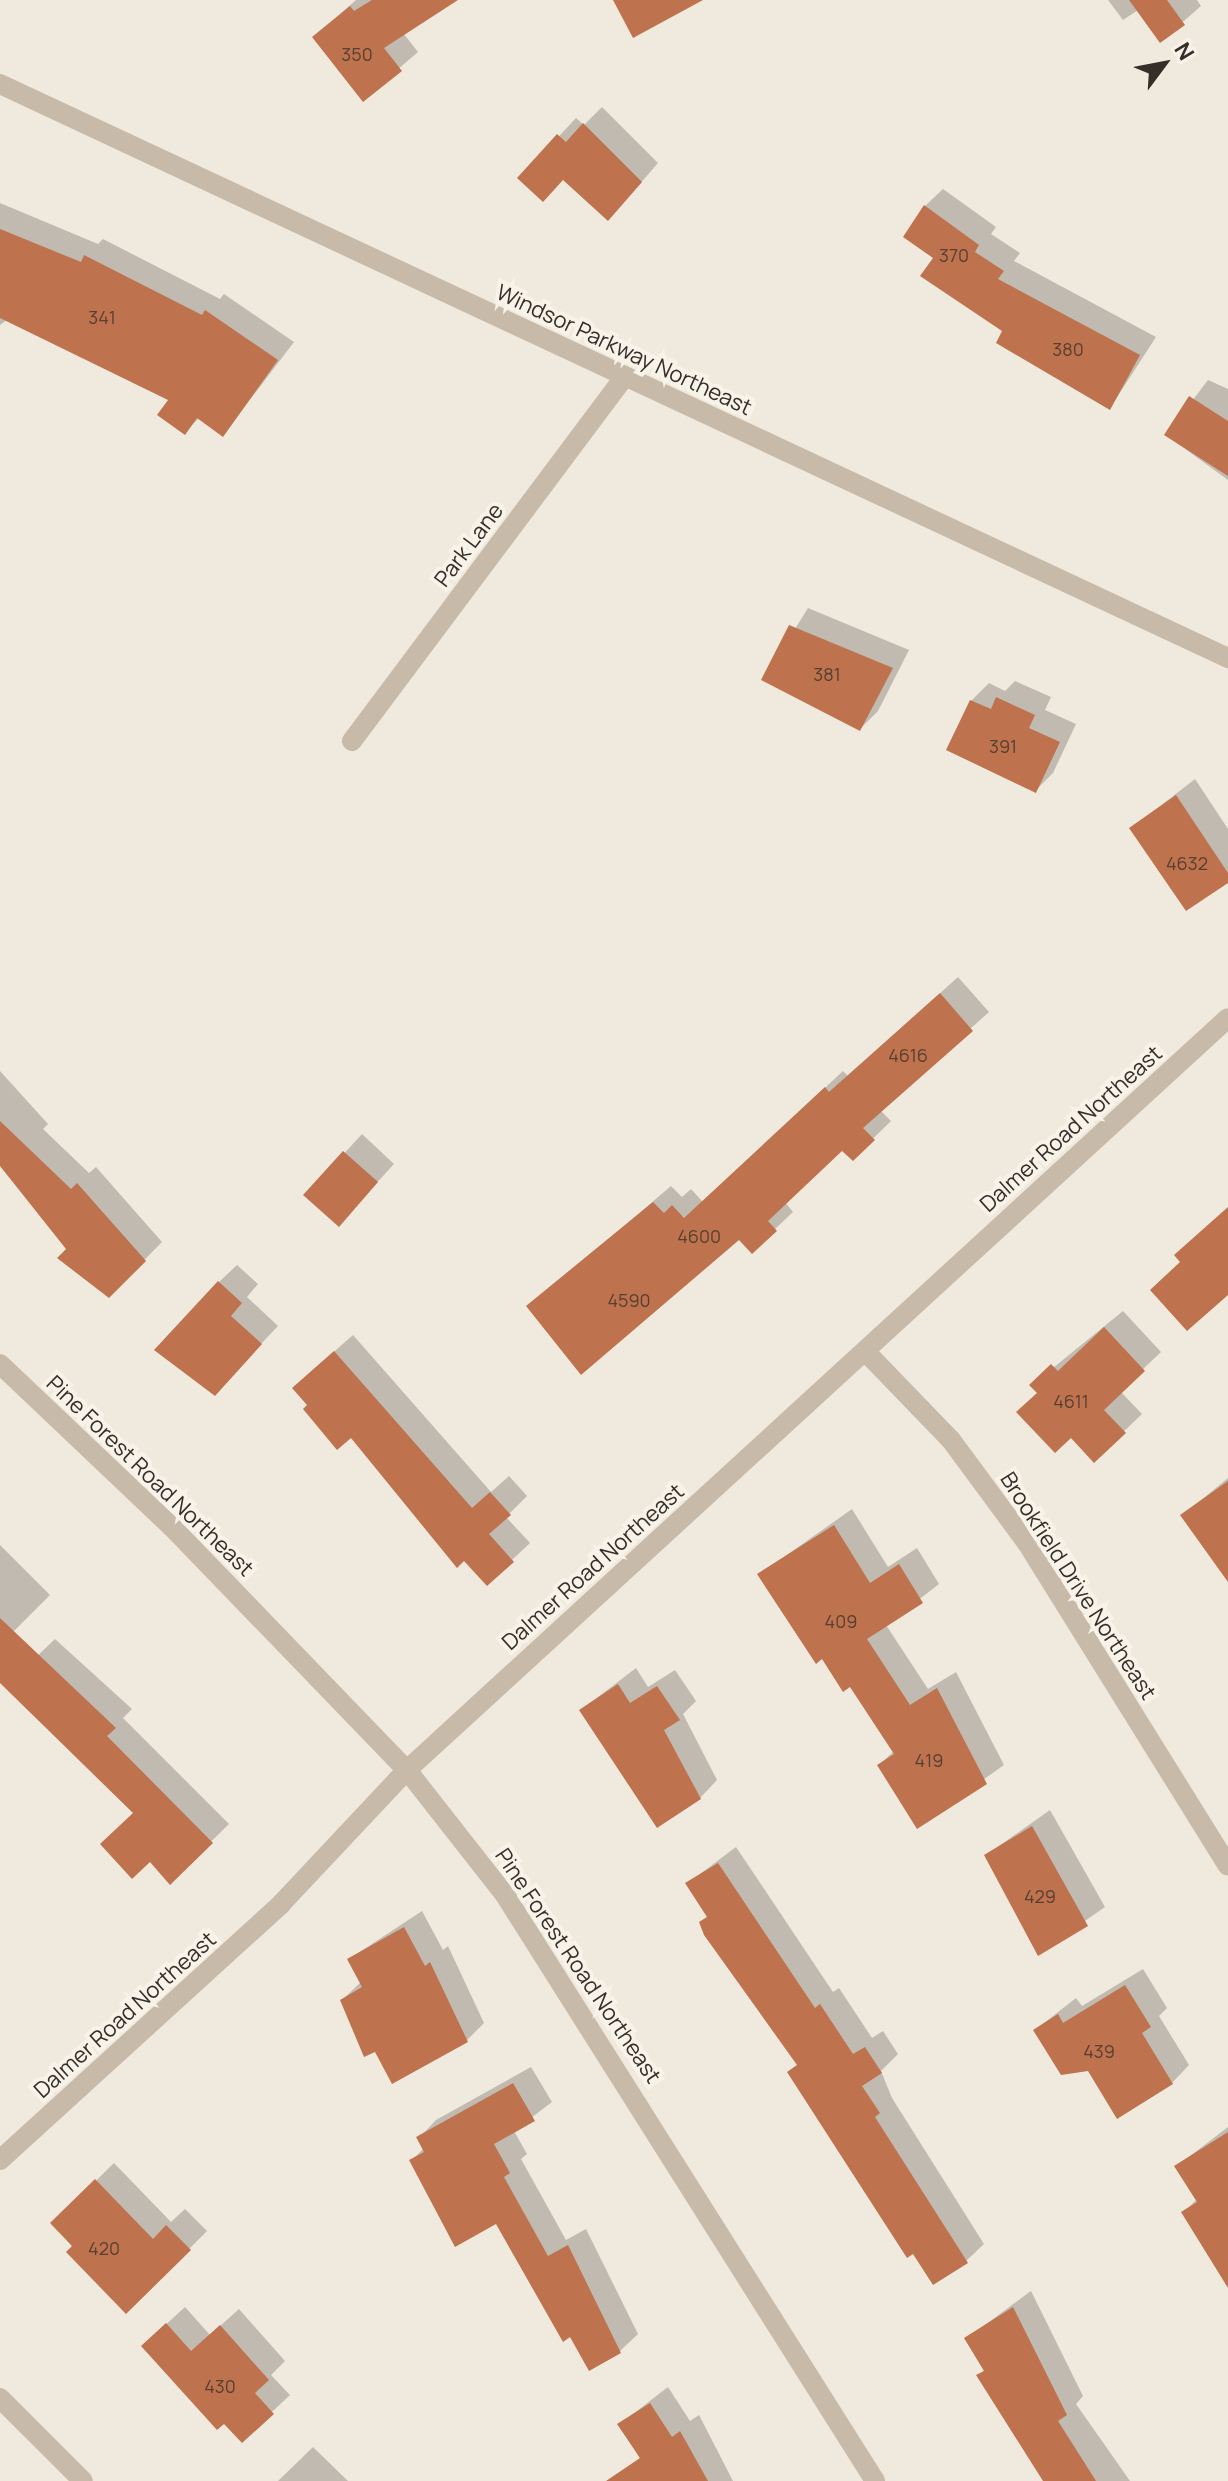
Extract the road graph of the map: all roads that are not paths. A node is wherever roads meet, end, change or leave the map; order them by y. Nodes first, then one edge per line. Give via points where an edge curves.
1 (0, 84) edge
2 (624, 377) junction
3 (1228, 658) edge
4 (352, 741) dead end
5 (1228, 1018) edge
6 (865, 1351) junction
7 (0, 1364) edge
8 (407, 1770) junction
9 (1228, 1866) edge
10 (0, 2160) edge
11 (0, 2398) edge
12 (83, 2481) edge
13 (875, 2481) edge

1 - 2 street, Windsor Parkway Northeast
2 - 3 street, Windsor Parkway Northeast
2 - 4 street, Park Lane
5 - 6 street, Dalmer Road Northeast
6 - 8 street, Dalmer Road Northeast
6 - 9 street, Brookfield Drive Northeast via 951,1440 1027,1543
7 - 8 street, Pine Forest Road Northeast via 171,1526
8 - 10 street, Dalmer Road Northeast via 270,1914
8 - 13 street, Pine Forest Road Northeast via 514,1908
11 - 12 street

